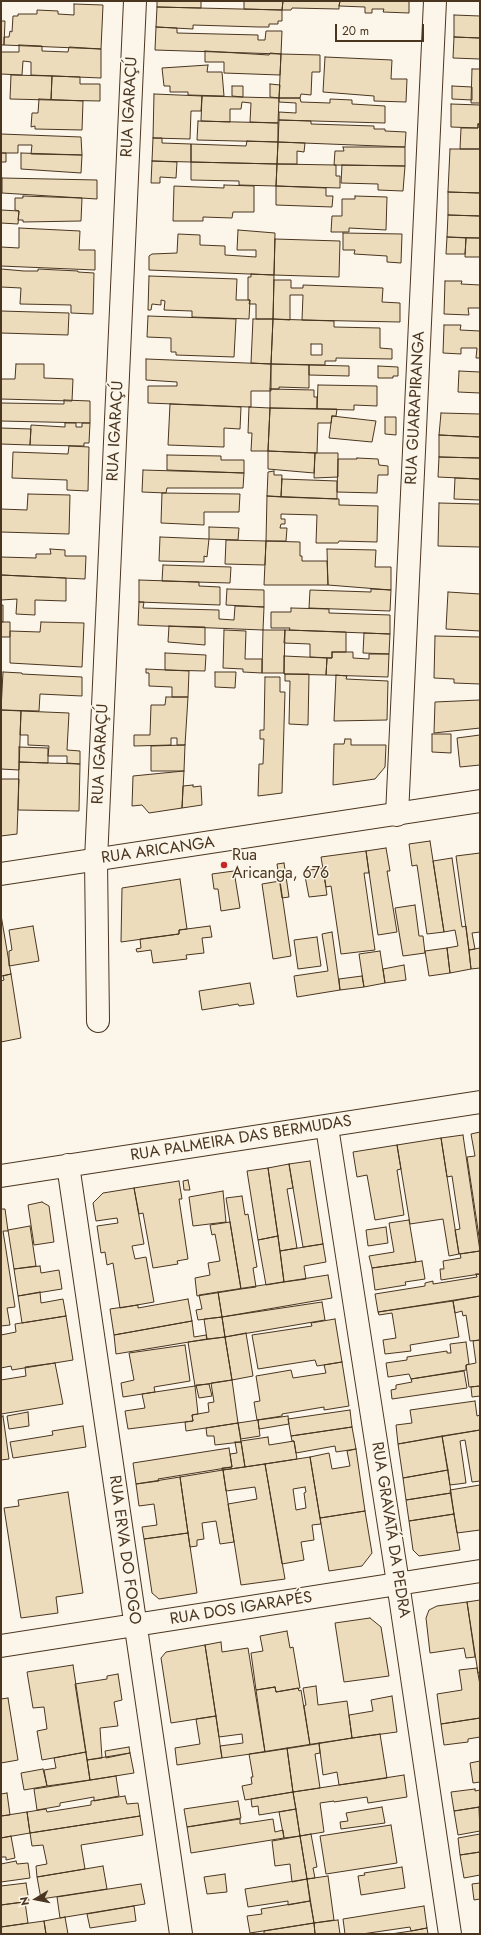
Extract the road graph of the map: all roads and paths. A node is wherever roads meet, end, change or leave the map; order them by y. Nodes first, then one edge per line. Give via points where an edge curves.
1 (135, 1) edge
2 (435, 1) edge
3 (480, 801) edge
4 (397, 815) junction
5 (96, 860) junction
6 (1, 874) edge
7 (98, 1021) dead end
8 (480, 1102) edge
9 (327, 1126) junction
10 (68, 1165) junction
11 (1, 1176) edge
12 (480, 1572) edge
13 (398, 1583) junction
14 (136, 1626) junction
15 (1, 1646) edge
16 (181, 1934) edge
17 (450, 1934) edge

1 - 5 street, RUA IGARAÇÚ
2 - 4 street, RUA GUARAPIRANGA
3 - 4 street, RUA ARICANGA
4 - 5 street, RUA ARICANGA
5 - 6 street, RUA ARICANGA
5 - 7 street, RUA IGARAÇÚ
8 - 9 street, RUA PALMEIRA DAS BERMUDAS
9 - 10 street, RUA PALMEIRA DAS BERMUDAS
9 - 13 street, RUA GRAVATÁ DA PEDRA
10 - 11 street, RUA PALMEIRA DAS BERMUDAS
10 - 14 street, RUA ERVA DO FOGO
12 - 13 street, RUA DOS IGARAPÉS
13 - 14 street, RUA DOS IGARAPÉS
13 - 17 street, RUA GRAVATÁ DA PEDRA
14 - 15 street, RUA DOS IGARAPÉS
14 - 16 street, RUA ERVA DO FOGO

